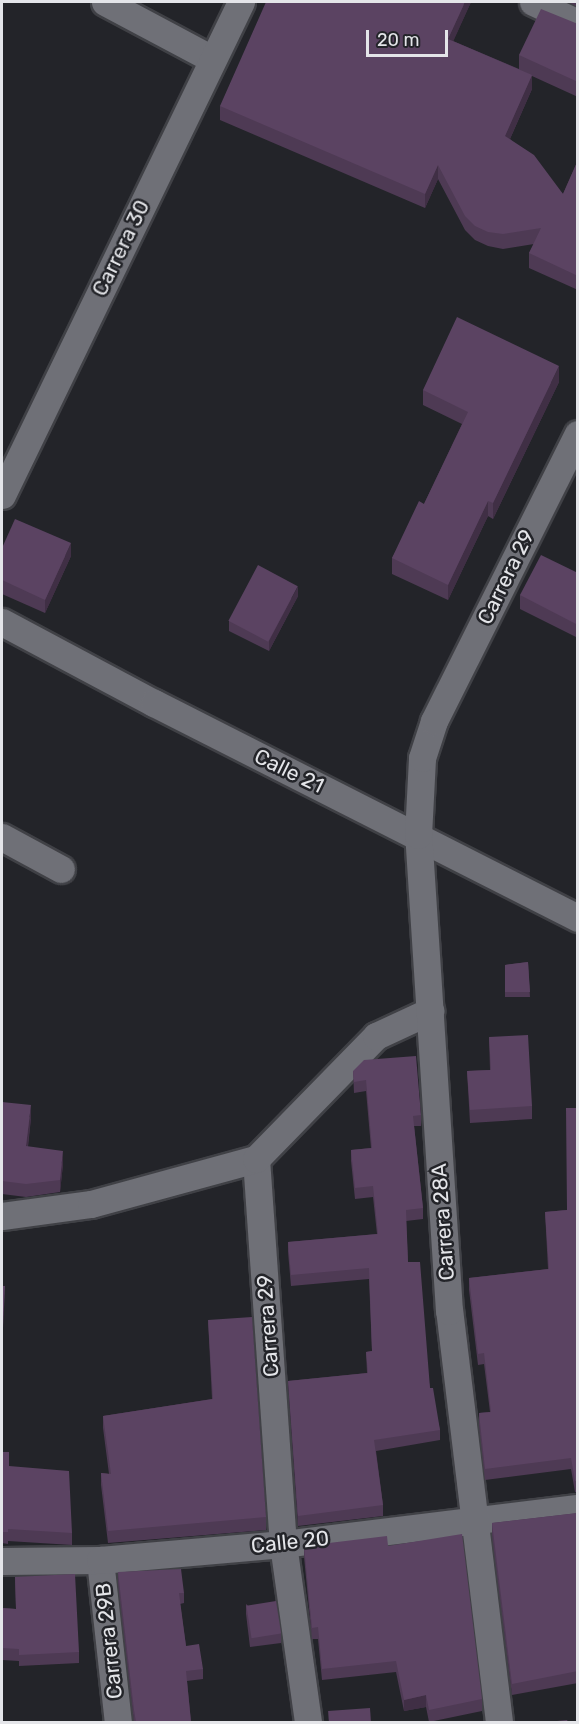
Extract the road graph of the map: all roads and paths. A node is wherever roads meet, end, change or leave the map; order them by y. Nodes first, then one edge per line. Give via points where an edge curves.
1 (105, 2) edge
2 (241, 2) edge
3 (533, 2) edge
4 (578, 23) edge
5 (212, 59) junction
6 (578, 434) edge
7 (2, 495) edge
8 (2, 622) edge
9 (434, 721) joint
10 (418, 835) junction
11 (2, 837) edge
12 (61, 870) dead end
13 (578, 918) edge
14 (430, 1011) junction
15 (256, 1159) junction
16 (2, 1216) edge
17 (578, 1508) edge
18 (473, 1520) junction
19 (283, 1544) junction
20 (100, 1560) junction
21 (2, 1561) edge
22 (118, 1722) edge
23 (308, 1722) edge
24 (499, 1722) edge

1 - 5 street
2 - 5 street, Carrera 30
3 - 4 street
5 - 7 street, Carrera 30
6 - 9 street, Carrera 29
8 - 10 street, Calle 21
9 - 10 street, Carrera 28A via 422,758
10 - 13 street, Calle 21
10 - 14 street, Carrera 28A
11 - 12 street
14 - 15 street via 376,1036
14 - 18 street, Carrera 28A via 449,1311
15 - 16 street via 91,1204
15 - 19 street, Carrera 29
17 - 18 street, Calle 20
18 - 19 street, Calle 20
18 - 24 street, Carrera 28A
19 - 20 street, Calle 20
19 - 23 street, Carrera 29
20 - 21 street, Calle 20
20 - 22 street, Carrera 29B

